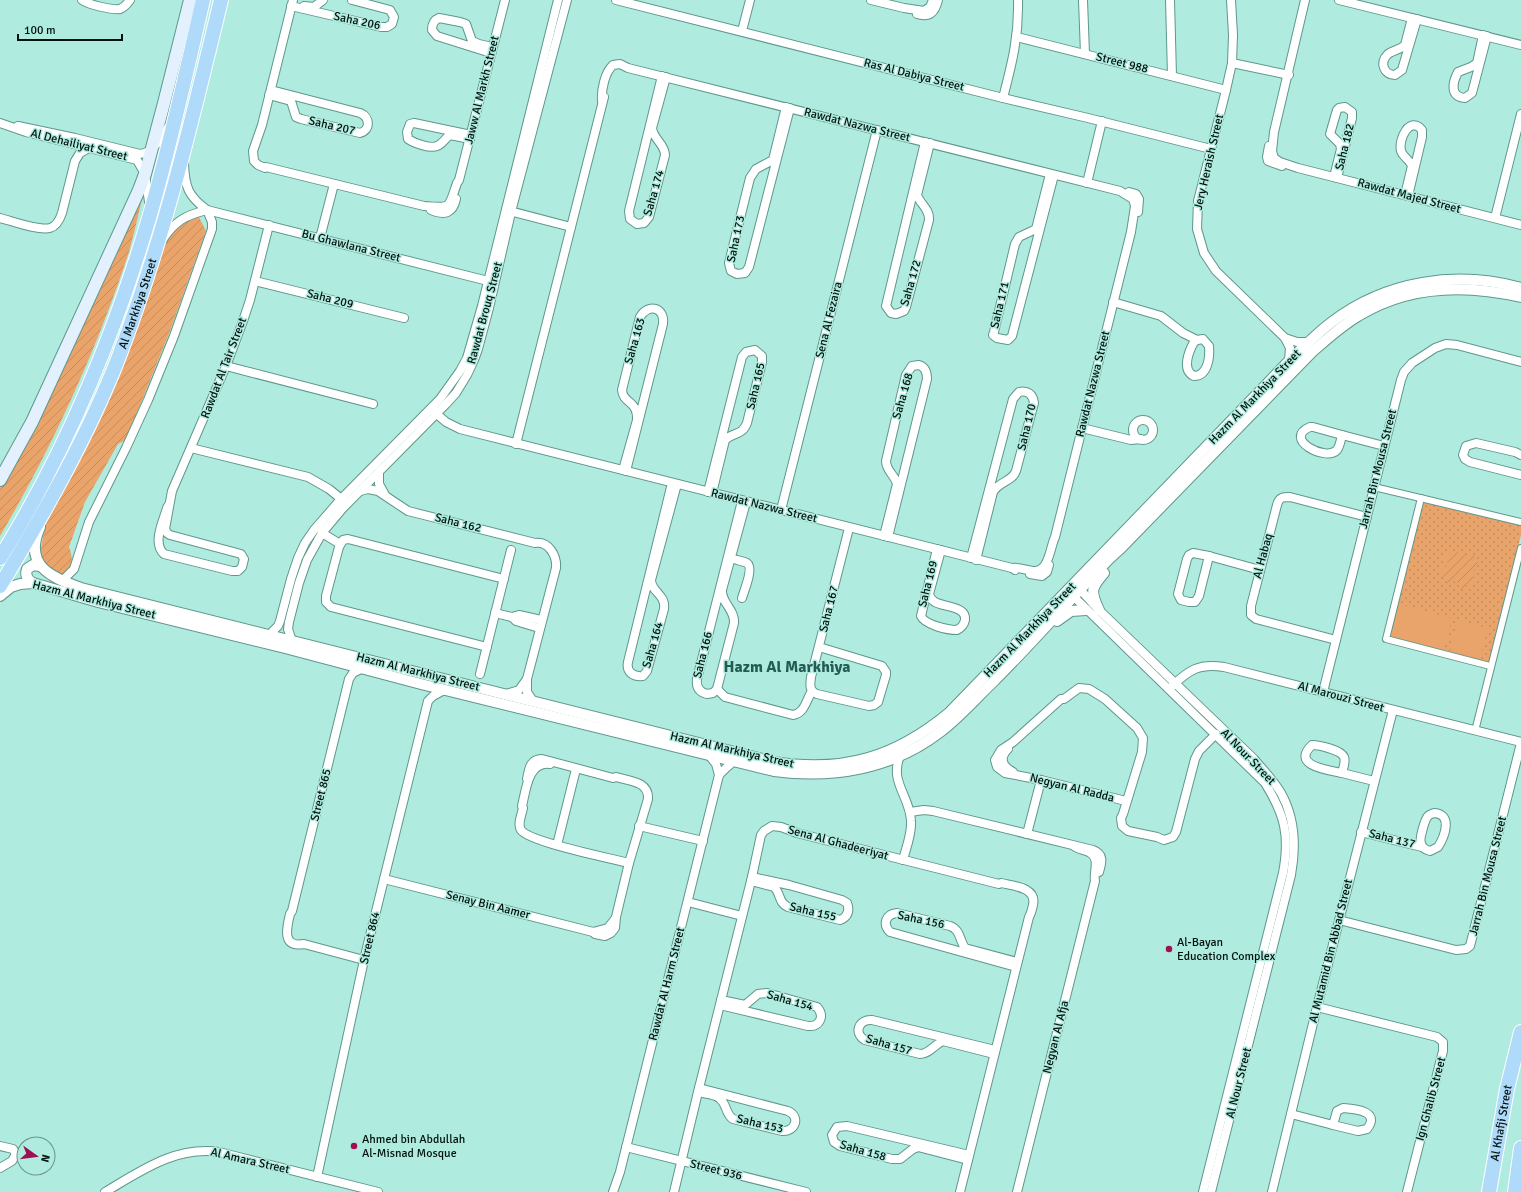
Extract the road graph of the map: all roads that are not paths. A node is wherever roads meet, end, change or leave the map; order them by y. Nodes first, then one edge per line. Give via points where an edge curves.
1 (82, 0) edge
2 (92, 0) edge
3 (124, 0) edge
4 (130, 0) edge
5 (190, 0) edge
6 (203, 0) edge
7 (222, 0) edge
8 (352, 0) edge
9 (504, 0) edge
10 (558, 0) edge
11 (567, 0) edge
12 (616, 0) edge
13 (750, 0) edge
14 (871, 0) edge
15 (933, 0) edge
16 (938, 0) edge
17 (1018, 0) edge
18 (1083, 0) edge
19 (1170, 0) edge
20 (1231, 0) edge
21 (1305, 0) edge
22 (1311, 0) edge
23 (1333, 0) edge
24 (1339, 0) edge
25 (322, 1) edge
26 (1356, 2) edge
27 (292, 3) edge
28 (904, 8) junction
29 (327, 15) junction
30 (1415, 19) junction
31 (1300, 26) junction
32 (742, 31) junction
33 (470, 34) junction
34 (1485, 36) junction
35 (1017, 37) junction
36 (459, 43) junction
37 (1521, 45) edge
38 (492, 50) junction
39 (1396, 50) junction
40 (1085, 54) junction
41 (1406, 59) junction
42 (1232, 62) junction
43 (1467, 68) junction
44 (1288, 75) junction
45 (1477, 75) junction
46 (1172, 76) junction
47 (664, 77) junction
48 (1226, 90) junction
49 (270, 92) junction
50 (304, 98) junction
51 (1003, 98) junction
52 (294, 108) junction
53 (788, 108) junction
54 (1521, 114) edge
55 (175, 116) junction
56 (1102, 121) junction
57 (0, 123) edge
58 (11, 126) junction
59 (439, 128) junction
60 (876, 130) junction
61 (1348, 136) junction
62 (470, 137) junction
63 (443, 140) junction
64 (658, 140) junction
65 (927, 142) junction
66 (1337, 142) junction
67 (69, 143) junction
68 (645, 146) junction
69 (88, 148) junction
70 (151, 149) junction
71 (1211, 149) junction
72 (184, 153) junction
73 (1419, 153) junction
74 (1408, 159) junction
75 (75, 161) junction
76 (759, 167) junction
77 (145, 174) junction
78 (1052, 175) junction
79 (772, 177) junction
80 (1336, 177) junction
81 (1087, 183) junction
82 (334, 184) junction
83 (1407, 196) junction
84 (922, 204) junction
85 (207, 210) junction
86 (508, 211) junction
87 (909, 211) junction
88 (150, 217) junction
89 (0, 218) edge
90 (1495, 218) junction
91 (269, 225) junction
92 (1521, 225) edge
93 (571, 227) junction
94 (1025, 234) junction
95 (320, 238) junction
96 (1036, 244) junction
97 (156, 250) junction
98 (255, 281) junction
99 (491, 282) junction
100 (1521, 288) edge
101 (1521, 297) edge
102 (1113, 302) junction
103 (404, 318) dead end
104 (1178, 330) junction
105 (1285, 338) junction
106 (1197, 340) junction
107 (1309, 342) junction
108 (1191, 349) junction
109 (1289, 361) junction
110 (1521, 362) edge
111 (226, 366) junction
112 (644, 398) junction
113 (630, 402) junction
114 (373, 404) dead end
115 (433, 411) junction
116 (726, 424) junction
117 (1083, 425) junction
118 (738, 433) junction
119 (1134, 434) junction
120 (1342, 435) junction
121 (1141, 440) junction
122 (516, 444) junction
123 (1384, 446) junction
124 (191, 448) junction
125 (1521, 455) edge
126 (905, 468) junction
127 (995, 470) junction
128 (624, 471) junction
129 (379, 472) junction
130 (891, 474) junction
131 (1521, 474) edge
132 (0, 480) edge
133 (61, 481) junction
134 (1006, 481) junction
135 (675, 483) junction
136 (1374, 487) junction
137 (360, 491) junction
138 (710, 493) junction
139 (385, 496) junction
140 (1421, 498) junction
141 (744, 501) junction
142 (342, 503) junction
143 (168, 506) junction
144 (781, 510) junction
145 (1366, 517) junction
146 (1521, 522) edge
147 (851, 528) junction
148 (323, 530) junction
149 (169, 534) junction
150 (886, 537) junction
151 (342, 542) junction
152 (158, 544) junction
153 (1121, 548) junction
154 (1521, 548) edge
155 (511, 550) dead end
156 (939, 550) junction
157 (1208, 556) junction
158 (0, 558) edge
159 (731, 558) junction
160 (973, 559) junction
161 (40, 566) junction
162 (1260, 570) junction
163 (504, 579) junction
164 (62, 581) junction
165 (33, 583) junction
166 (0, 586) edge
167 (1074, 590) junction
168 (658, 593) junction
169 (645, 595) junction
170 (0, 596) edge
171 (742, 598) dead end
172 (937, 603) junction
173 (727, 604) junction
174 (922, 606) junction
175 (715, 608) junction
176 (1086, 610) junction
177 (1099, 610) junction
178 (495, 613) junction
179 (540, 624) junction
180 (268, 636) junction
181 (1035, 639) junction
182 (1336, 640) junction
183 (292, 641) junction
184 (487, 647) junction
185 (820, 651) junction
186 (342, 663) junction
187 (1490, 666) junction
188 (361, 669) junction
189 (480, 674) dead end
190 (349, 679) junction
191 (527, 679) junction
192 (1175, 683) junction
193 (420, 684) junction
194 (717, 689) junction
195 (444, 690) junction
196 (1168, 690) junction
197 (812, 691) junction
198 (1323, 692) junction
199 (506, 694) junction
200 (428, 701) junction
201 (532, 701) junction
202 (1393, 710) junction
203 (1475, 730) junction
204 (1216, 734) junction
205 (1521, 743) edge
206 (709, 755) junction
207 (900, 756) junction
208 (734, 761) junction
209 (878, 764) junction
210 (576, 769) junction
211 (1342, 773) junction
212 (719, 775) junction
213 (896, 775) junction
214 (1041, 780) junction
215 (1374, 781) junction
216 (1126, 801) junction
217 (910, 812) junction
218 (640, 826) junction
219 (1361, 832) junction
220 (1027, 834) junction
221 (703, 841) junction
222 (557, 845) junction
223 (1422, 847) junction
224 (903, 860) junction
225 (629, 863) junction
226 (384, 879) junction
227 (752, 879) junction
228 (789, 885) junction
229 (779, 895) junction
230 (688, 902) junction
231 (742, 916) junction
232 (1339, 920) junction
233 (960, 938) junction
234 (949, 949) junction
235 (364, 960) junction
236 (1017, 965) junction
237 (752, 999) junction
238 (721, 1003) junction
239 (1316, 1007) junction
240 (758, 1014) junction
241 (1521, 1032) edge
242 (930, 1034) junction
243 (934, 1046) junction
244 (994, 1052) junction
245 (1233, 1070) junction
246 (1242, 1072) junction
247 (698, 1090) junction
248 (735, 1097) junction
249 (725, 1106) junction
250 (1291, 1114) junction
251 (1333, 1124) dead end
252 (902, 1139) junction
253 (0, 1146) edge
254 (626, 1147) junction
255 (1521, 1148) edge
256 (908, 1152) junction
257 (968, 1158) junction
258 (679, 1161) junction
259 (0, 1168) edge
260 (317, 1177) junction
261 (787, 1190) edge
262 (104, 1192) edge
263 (378, 1192) edge
264 (613, 1192) edge
265 (670, 1192) edge
266 (674, 1192) edge
267 (806, 1192) edge
268 (960, 1192) edge
269 (1017, 1192) edge
270 (1203, 1192) edge
271 (1211, 1192) edge
272 (1272, 1192) edge
273 (1407, 1192) edge
274 (1489, 1192) edge
275 (1515, 1192) edge

1 - 4 street via 113,9 124,7
2 - 3 street via 113,4
5 - 70 main road
6 - 55 highway, Al Markhiya Street
7 - 72 highway, Al Markhiya Street
8 - 29 street, Saha 206 via 390,10 394,17 392,24 381,27
9 - 38 street, Jaww Al Markh Street
10 - 86 street, Rawdat Brouq Street
11 - 86 street, Rawdat Brouq Street
12 - 32 street, Ras Al Dabiya Street
13 - 32 street
14 - 28 street
15 - 28 street via 930,7 924,11
16 - 28 street via 935,11 929,15 920,15
17 - 35 street
18 - 40 street
19 - 46 street
20 - 42 street, Jery Heraish Street
21 - 31 street, Rawdat Majed Street
22 - 31 street, Rawdat Majed Street
23 - 24 street
24 - 26 street
25 - 27 street, Saha 206 via 312,8
25 - 29 street via 322,9
26 - 30 street
27 - 29 street, Saha 206
27 - 49 street, Jaww Al Markh Street
30 - 34 street
30 - 39 street via 1405,45
30 - 41 street
31 - 44 street, Rawdat Majed Street
32 - 51 street, Ras Al Dabiya Street
33 - 36 street
33 - 36 street via 463,22 442,18 434,21 434,34
33 - 38 street via 472,41
34 - 37 street
34 - 43 street via 1477,63
34 - 45 street
35 - 40 street, Street 988
35 - 51 street
36 - 38 street
38 - 62 street, Jaww Al Markh Street
39 - 41 street
39 - 41 street via 1387,54 1384,61 1384,70 1387,73 1399,73
40 - 46 street, Street 988
42 - 44 street
42 - 48 street, Jery Heraish Street
43 - 45 street
43 - 45 street via 1458,72 1454,81 1456,96 1469,97
44 - 80 street, Rawdat Majed Street via 1274,132 1274,158 1298,168
46 - 48 street, Street 988
47 - 53 street, Rawdat Nazwa Street
47 - 64 street, Saha 174 via 652,128
47 - 68 street, Saha 174
47 - 93 street, Rawdat Nazwa Street via 620,64 610,68
48 - 71 street, Jery Heraish Street
49 - 50 street, Saha 207
49 - 52 street, Saha 207 via 289,99
49 - 82 street, Jaww Al Markh Street via 257,152 260,159 266,167
50 - 52 street
50 - 52 street, Saha 207 via 364,115 368,120 366,129 364,132 356,133 301,119 296,116
51 - 56 street, Ras Al Dabiya Street
53 - 60 street, Rawdat Nazwa Street
53 - 76 street, Saha 173 via 773,160
53 - 79 street, Saha 173
54 - 90 street
55 - 70 street
55 - 88 highway, Al Markhiya Street
56 - 71 street, Ras Al Dabiya Street
56 - 81 street
57 - 58 street, Al Dehailiyat Street
58 - 67 street, Al Dehailiyat Street
58 - 70 street, Al Dehailiyat Street via 28,127 135,154 144,154
59 - 62 street
59 - 63 street
59 - 63 street via 414,123 408,128 407,136 411,141 430,146 438,146
60 - 65 street, Rawdat Nazwa Street
60 - 144 street, Sena Al Fezaira
61 - 66 street
61 - 66 street, Saha 182 via 1353,115 1350,109 1342,107 1337,110 1330,131
61 - 80 street, Saha 182
62 - 63 street via 453,135
62 - 82 street, Jaww Al Markh Street via 459,180 448,206 424,206
64 - 68 street
64 - 68 street, Saha 174 via 665,150 665,155 649,217 644,223 637,224 629,215
65 - 78 street, Rawdat Nazwa Street
65 - 84 street, Saha 172 via 917,193
65 - 87 street, Saha 172
66 - 80 street, Saha 182 via 1341,149
67 - 69 street, Al Dehailiyat Street
67 - 75 street via 74,151
69 - 75 street via 80,153
69 - 77 street, Al Dehailiyat Street via 137,160
70 - 77 main road
71 - 105 street, Jery Heraish Street via 1196,215 1200,244 1216,271
72 - 85 street, Bu Ghawlana Street via 186,183 190,195
72 - 97 highway, Al Markhiya Street
73 - 74 street
73 - 74 street via 1422,130 1417,126 1410,126 1405,131 1401,145 1402,152
73 - 83 street
74 - 83 street via 1412,166
75 - 89 street via 62,214 55,225 51,228 39,228
76 - 79 street via 768,170
76 - 79 street, Saha 173 via 750,178 730,259 731,271 737,274 745,273 749,267
77 - 88 street, Al Dehailiyat Street
77 - 132 main road via 32,422
78 - 81 street, Rawdat Nazwa Street
78 - 94 street, Saha 171 via 1038,226
78 - 96 street, Saha 171
80 - 83 street, Rawdat Majed Street
81 - 102 street, Rawdat Nazwa Street via 1120,191 1131,197 1135,204 1131,232
82 - 95 street
83 - 90 street, Rawdat Majed Street
84 - 87 street via 913,206
84 - 87 street, Saha 172 via 929,213 929,220 906,306 904,311 896,314 891,313 886,306
85 - 91 street, Bu Ghawlana Street
85 - 97 street via 184,217 169,231
85 - 164 street via 212,230 174,336 126,448 89,522 74,569
86 - 93 street
86 - 99 street, Rawdat Brouq Street
88 - 158 highway, Al Markhiya Street via 126,290 77,413 48,474
90 - 92 street, Rawdat Majed Street
91 - 95 street, Bu Ghawlana Street
91 - 98 street, Rawdat Al Tair Street
93 - 122 street, Rawdat Nazwa Street
94 - 96 street via 1031,236
94 - 96 street, Saha 171 via 1019,236 1015,244 993,335 997,338 1008,340 1012,336
95 - 99 street, Bu Ghawlana Street
97 - 133 highway, Al Markhiya Street via 116,365
98 - 103 street, Saha 209
98 - 111 street, Rawdat Al Tair Street
99 - 115 street, Rawdat Brouq Street via 474,360 456,392
100 - 107 street, Hazm Al Markhiya Street via 1471,279 1440,280 1396,288 1351,309
101 - 153 street, Hazm Al Markhiya Street via 1471,288 1443,289 1388,301 1358,315 1312,352
102 - 104 street via 1161,316
102 - 117 street, Rawdat Nazwa Street
104 - 106 street
104 - 108 street
105 - 107 street
105 - 109 street via 1290,348
106 - 108 street
106 - 108 street via 1206,341 1210,349 1204,372 1198,376 1190,374 1187,368
107 - 109 street, Hazm Al Markhiya Street
109 - 167 street, Hazm Al Markhiya Street via 1115,541
110 - 123 street, Jarrah Bin Mousa Street via 1452,344 1441,345 1416,359 1407,368 1401,380
111 - 114 street
111 - 124 street, Rawdat Al Tair Street
112 - 113 street via 638,402
112 - 113 street, Saha 163 via 664,318 662,313 652,308 647,309 640,317 623,386 623,396
112 - 128 street, Saha 163
113 - 128 street, Saha 163 via 636,409 637,420
115 - 122 street, Rawdat Nazwa Street via 455,427
115 - 129 street, Rawdat Brouq Street
115 - 142 street, Rawdat Brouq Street
116 - 118 street
116 - 118 street, Saha 165 via 742,357 746,352 755,350 762,356 762,362 747,423
116 - 138 street, Saha 165
117 - 119 street
117 - 121 street via 1132,440
117 - 160 street, Rawdat Nazwa Street via 1050,563 1045,574 1036,576
118 - 138 street, Saha 165 via 728,437 724,443
119 - 121 street
119 - 121 street via 1136,423 1143,419 1150,422 1153,432 1148,438
120 - 120 street via 1313,427 1306,428 1301,438 1307,448 1328,453 1336,451
120 - 123 street
122 - 128 street, Rawdat Nazwa Street
123 - 136 street, Jarrah Bin Mousa Street
124 - 142 street via 308,476 322,484
124 - 143 street, Rawdat Al Tair Street
125 - 131 street via 1476,443 1466,446 1463,455 1470,462
126 - 130 street via 899,473
126 - 130 street, Saha 168 via 927,379 926,370 920,365 912,366 906,375 886,461
126 - 150 street, Saha 168
127 - 134 street via 998,476
127 - 134 street, Saha 170 via 1013,399 1019,392 1027,392 1033,398 1033,408 1016,471 1013,477
127 - 160 street, Saha 170
128 - 135 street, Rawdat Nazwa Street
129 - 137 street, Rawdat Brouq Street
129 - 139 street via 379,484
130 - 150 street, Saha 168 via 897,482 897,488
133 - 161 street, Hazm Al Markhiya Street via 36,536 35,556
133 - 166 highway, Al Markhiya Street
134 - 160 street, Saha 170 via 996,486 993,492
135 - 138 street, Rawdat Nazwa Street
135 - 168 street, Saha 164 via 651,580
135 - 169 street, Saha 164
136 - 140 street
136 - 145 street, Jarrah Bin Mousa Street
137 - 139 street, Saha 162 via 373,490
137 - 142 street, Rawdat Brouq Street
138 - 141 street, Rawdat Nazwa Street
139 - 179 street, Saha 162 via 408,511 546,545 555,556 556,568
140 - 146 street
140 - 187 street via 1386,639
141 - 144 street, Rawdat Nazwa Street
141 - 159 street, Saha 166
141 - 175 street, Saha 166
142 - 148 street via 324,522 321,528
142 - 180 street, Rawdat Brouq Street via 323,518 305,543 291,579 280,621
143 - 149 street, Rawdat Al Tair Street via 165,529
143 - 152 street, Rawdat Al Tair Street
144 - 147 street, Rawdat Nazwa Street
145 - 162 street, Al Habaq via 1283,497 1278,501
145 - 182 street, Jarrah Bin Mousa Street
147 - 150 street, Rawdat Nazwa Street
147 - 185 street, Saha 167
148 - 151 street
148 - 183 street via 307,560 299,583 288,630
149 - 152 street
149 - 152 street via 241,554 244,564 238,571 232,571 164,554 158,548
150 - 156 street, Rawdat Nazwa Street
151 - 163 street via 350,539
151 - 184 street via 326,596 326,602 330,606
153 - 167 street, Hazm Al Markhiya Street
153 - 177 street via 1119,557 1093,588 1093,596
154 - 187 street
155 - 163 street
156 - 160 street, Rawdat Nazwa Street
156 - 172 street, Saha 169 via 929,591 930,597
156 - 174 street, Saha 169
157 - 157 street via 1193,553 1188,557 1178,594 1181,600 1192,603 1197,600
157 - 162 street
159 - 171 street via 750,567
159 - 173 street, Saha 166 via 722,590 722,597
161 - 164 street, Hazm Al Markhiya Street
161 - 165 street via 33,565 27,569 26,576
162 - 182 street, Al Habaq via 1250,606 1253,617
163 - 178 street
164 - 180 street, Hazm Al Markhiya Street
165 - 170 street, Hazm Al Markhiya Street via 20,584
165 - 186 street, Hazm Al Markhiya Street via 98,602
167 - 176 street, Al Nour Street
167 - 177 street, Al Nour Street
167 - 181 street, Hazm Al Markhiya Street
167 - 201 street, Hazm Al Markhiya Street via 934,726 895,749 870,758 824,766 774,762
168 - 169 street
168 - 169 street, Saha 164 via 664,600 664,609 648,671 643,676 637,676 631,674 627,667
172 - 174 street
172 - 174 street, Saha 169 via 962,611 965,619 962,628 955,630 925,622 921,616
173 - 175 street
173 - 194 street, Saha 166 via 734,614 734,623
175 - 194 street, Saha 166 via 696,684 701,692 707,694
176 - 181 street via 1075,610 1065,614
176 - 196 street, Al Nour Street
177 - 192 street, Al Nour Street
178 - 179 street via 512,617 516,621
178 - 184 street
179 - 191 street, Saha 162
180 - 183 street, Hazm Al Markhiya Street
181 - 207 street, Hazm Al Markhiya Street via 940,732
182 - 198 street, Jarrah Bin Mousa Street
183 - 199 street, Hazm Al Markhiya Street
184 - 189 street
185 - 185 street, Saha 167 via 879,669 881,679 875,698 869,702 825,692 819,688 815,676
185 - 197 street, Saha 167 via 810,682
185 - 197 street, Saha 167 via 882,666 886,672 885,680 878,702 872,706
186 - 188 street, Hazm Al Markhiya Street
186 - 190 street
187 - 203 street
188 - 190 street via 353,673
188 - 193 street, Hazm Al Markhiya Street
190 - 235 street, Street 865 via 292,911 291,933 304,944
191 - 199 street via 519,690
191 - 201 street, Saha 162 via 527,692
192 - 196 street, Al Marouzi Street
192 - 198 street, Al Marouzi Street via 1193,670 1214,666
192 - 246 street, Al Nour Street via 1254,759 1271,779 1282,794 1290,815 1294,837 1291,875
193 - 195 street, Hazm Al Markhiya Street
193 - 200 street
194 - 197 street, Saha 167 via 725,697 792,714 802,711
195 - 200 street
195 - 206 street, Hazm Al Markhiya Street
196 - 204 street, Al Nour Street
198 - 202 street, Al Marouzi Street
199 - 201 street, Hazm Al Markhiya Street
200 - 226 street, Street 864
202 - 203 street, Al Marouzi Street
202 - 215 street, Al Mutamid Bin Abbad Street
203 - 205 street, Al Marouzi Street
204 - 216 street via 1199,751 1171,832 1157,837 1126,830 1122,826 1121,818
204 - 245 street, Al Nour Street via 1265,783 1283,817 1286,837 1283,873
205 - 232 street, Jarrah Bin Mousa Street via 1470,946 1456,950
206 - 208 street, Hazm Al Markhiya Street
206 - 212 street via 716,764
207 - 209 street, Hazm Al Markhiya Street
207 - 213 street
208 - 209 street, Hazm Al Markhiya Street via 796,774 849,771
208 - 212 street
209 - 213 street
210 - 218 street, Senay Bin Aamer via 644,786 648,796
210 - 222 street
210 - 222 street, Senay Bin Aamer via 547,764 534,769 518,812 515,830 517,835
211 - 211 street via 1345,762 1342,754 1317,745 1308,748 1308,764
211 - 215 street
212 - 221 street, Rawdat Al Harm Street
213 - 217 street
214 - 216 street, Negyan Al Radda
214 - 216 street, Negyan Al Radda via 1019,775 1008,769 1002,761 1003,755 1013,742 1061,699 1084,687 1105,699 1129,722 1140,738 1141,753
214 - 220 street
215 - 219 street, Al Mutamid Bin Abbad Street
217 - 220 street, Negyan Al Afja via 933,811
217 - 224 street via 910,830
218 - 221 street
218 - 225 street, Senay Bin Aamer
219 - 223 street, Saha 137
219 - 232 street, Al Mutamid Bin Abbad Street
220 - 269 street, Negyan Al Afja via 1074,846 1095,858 1096,866 1095,881
221 - 230 street, Rawdat Al Harm Street
222 - 225 street, Senay Bin Aamer
223 - 223 street, Saha 137 via 1426,850 1435,850 1441,843 1446,826 1444,816 1439,813 1429,815 1421,838
224 - 227 street, Sena Al Ghadeeriyat via 772,826 764,831 760,839
224 - 236 street, Sena Al Ghadeeriyat via 999,884 1027,896 1030,902 1029,917
225 - 226 street, Senay Bin Aamer via 616,917 608,928 593,932
226 - 235 street, Street 864
227 - 228 street, Saha 155
227 - 229 street, Saha 155 via 774,887
227 - 231 street, Sena Al Ghadeeriyat
228 - 229 street
228 - 229 street, Saha 155 via 842,900 849,907 847,915 840,920 788,907 781,902
230 - 231 street
230 - 254 street, Rawdat Al Harm Street
231 - 238 street, Sena Al Ghadeeriyat
232 - 239 street, Al Mutamid Bin Abbad Street
233 - 234 street
233 - 234 street, Saha 156 via 957,930 950,926 897,913 887,918 886,929 890,932
233 - 236 street, Saha 156 via 965,948
234 - 236 street, Saha 156
235 - 260 street, Street 864
236 - 244 street, Sena Al Ghadeeriyat
237 - 238 street, Saha 154 via 742,1005
237 - 240 street
237 - 240 street, Saha 154 via 758,994 767,993 812,1005 817,1007 821,1019 819,1023 811,1026
238 - 240 street, Saha 154
238 - 247 street, Sena Al Ghadeeriyat
239 - 250 street, Al Mutamid Bin Abbad Street
239 - 273 street, Ign Ghalib Street via 1437,1037 1443,1042 1443,1051
241 - 274 highway, Al Khafji Street via 1507,1089
242 - 243 street
242 - 243 street, Saha 157 via 872,1020 862,1021 858,1030 865,1040 920,1054 925,1054
242 - 244 street, Saha 157
243 - 244 street, Saha 157 via 946,1042
244 - 257 street, Sena Al Ghadeeriyat
245 - 246 street
245 - 270 street, Al Nour Street
246 - 271 street, Al Nour Street
247 - 248 street, Saha 153
247 - 249 street, Saha 153 via 718,1097
247 - 258 street, Sena Al Ghadeeriyat
248 - 249 street
248 - 249 street, Saha 153 via 792,1113 796,1121 794,1126 789,1131 782,1131 733,1119
250 - 251 street
250 - 272 street, Al Mutamid Bin Abbad Street
252 - 256 street
252 - 256 street, Saha 158 via 842,1125 834,1130 832,1139 840,1146 892,1159 900,1159
252 - 257 street, Saha 158
253 - 259 street via 13,1149 16,1154 12,1161
254 - 258 street, Street 936
254 - 264 street, Rawdat Al Harm Street
255 - 275 highway, Al Khafji Street
256 - 257 street, Saha 158 via 918,1148
257 - 268 street, Sena Al Ghadeeriyat
258 - 261 street, Street 936
258 - 265 street, Sena Al Ghadeeriyat
258 - 266 street, Sena Al Ghadeeriyat
260 - 262 street, Al Amara Street via 219,1152 195,1151 163,1160
260 - 263 street, Al Amara Street
261 - 267 street, Street 936

